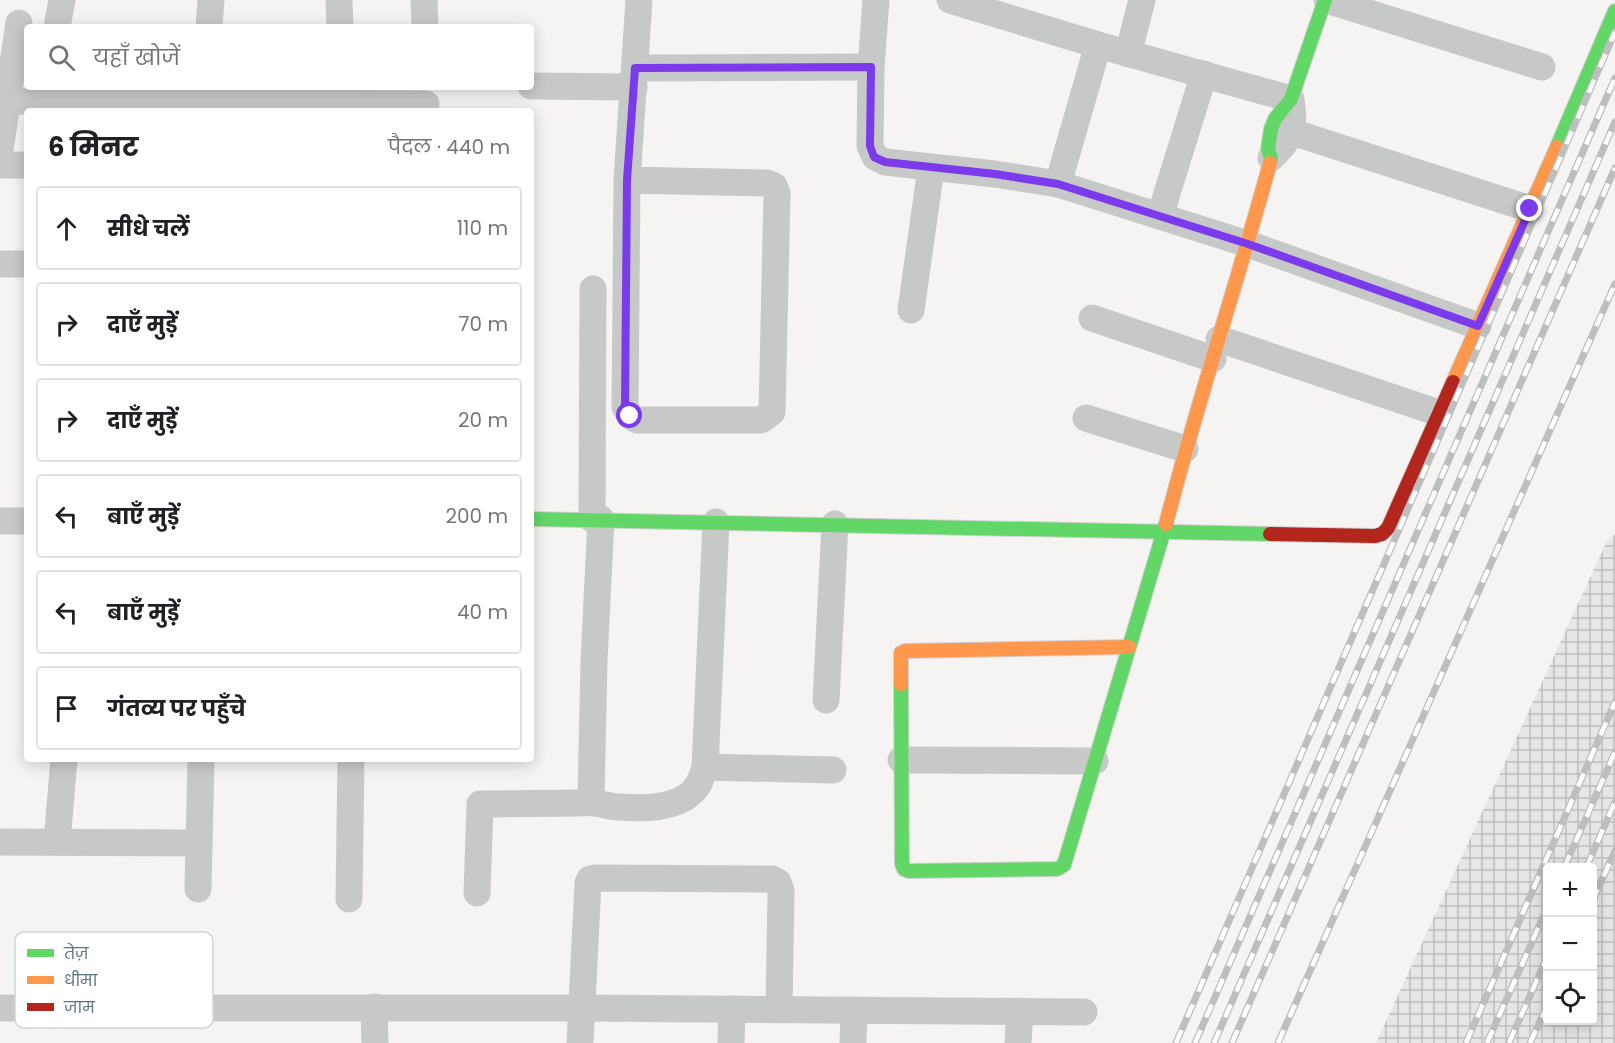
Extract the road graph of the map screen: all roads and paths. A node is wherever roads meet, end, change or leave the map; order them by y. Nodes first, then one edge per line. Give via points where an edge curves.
1 (62, 0) edge
2 (211, 0) edge
3 (339, 0) edge
4 (424, 0) edge
5 (639, 0) edge
6 (876, 0) edge
7 (950, 0) edge
8 (1142, 0) edge
9 (1326, 0) edge
10 (1027, 11) edge
11 (1615, 11) edge
12 (19, 23) dead end
13 (58, 24) edge
14 (209, 24) edge
15 (340, 24) edge
16 (425, 24) edge
17 (1098, 45) junction
18 (1128, 54) junction
19 (871, 67) junction
20 (1542, 67) dead end
21 (1204, 74) junction
22 (635, 78) junction
23 (534, 86) edge
24 (47, 94) edge
25 (204, 95) edge
26 (342, 95) edge
27 (1291, 99) junction
28 (7, 101) junction
29 (426, 101) edge
30 (1292, 132) junction
31 (0, 150) edge
32 (1271, 158) junction
33 (0, 165) edge
34 (24, 165) edge
35 (931, 168) junction
36 (627, 180) junction
37 (1058, 184) junction
38 (1530, 209) junction
39 (1161, 216) junction
40 (1248, 244) junction
41 (0, 264) edge
42 (24, 264) edge
43 (593, 289) dead end
44 (911, 310) dead end
45 (1092, 318) dead end
46 (1478, 326) junction
47 (1216, 349) junction
48 (1439, 413) junction
49 (1086, 418) dead end
50 (1185, 449) junction
51 (534, 519) edge
52 (597, 519) junction
53 (0, 521) edge
54 (24, 521) edge
55 (716, 522) junction
56 (835, 524) junction
57 (1164, 530) junction
58 (1129, 647) junction
59 (826, 700) dead end
60 (901, 760) junction
61 (1095, 761) junction
62 (64, 762) edge
63 (201, 762) edge
64 (351, 762) edge
65 (705, 767) junction
66 (832, 770) dead end
67 (589, 801) junction
68 (0, 842) edge
69 (57, 842) junction
70 (199, 843) junction
71 (198, 889) dead end
72 (477, 893) dead end
73 (349, 899) dead end
74 (213, 1007) edge
75 (374, 1007) junction
76 (0, 1008) edge
77 (15, 1008) edge
78 (581, 1008) junction
79 (732, 1009) junction
80 (779, 1009) junction
81 (854, 1010) junction
82 (1020, 1011) junction
83 (1084, 1012) dead end
84 (375, 1043) edge
85 (580, 1043) edge
86 (731, 1043) edge
87 (854, 1043) edge
88 (1018, 1043) edge

1 - 13 street
2 - 14 street
3 - 15 street
4 - 16 street
5 - 22 street
6 - 19 street
7 - 10 street
8 - 18 street
9 - 20 street
9 - 27 street
10 - 17 street
11 - 38 street
12 - 28 street
17 - 18 street
17 - 37 street
18 - 21 street
19 - 22 street
19 - 35 street via 870,146 874,157
21 - 27 street
21 - 39 street
22 - 23 street
22 - 36 street
24 - 25 street
24 - 28 street
25 - 26 street
26 - 29 street
27 - 30 street
27 - 32 street via 1271,129
28 - 31 street
30 - 32 street
30 - 38 street
32 - 40 street
33 - 34 street
35 - 37 street
35 - 44 street
36 - 36 street via 774,186 774,343 772,412 768,417 637,420 630,416 625,407
37 - 39 street
38 - 46 street
39 - 40 street
40 - 46 street
40 - 47 street
41 - 42 street
43 - 52 street
45 - 47 street
46 - 48 street
47 - 48 street
47 - 50 street
48 - 57 street via 1382,534
49 - 50 street
50 - 57 street
51 - 52 street
52 - 55 street
52 - 67 street
53 - 54 street
55 - 56 street
55 - 65 street
56 - 57 street
56 - 59 street
57 - 58 street
58 - 60 street via 905,651 899,659
58 - 61 street
60 - 61 street
60 - 61 street via 902,864 909,871 1062,868
62 - 69 street
63 - 70 street
64 - 73 street
65 - 66 street
65 - 67 street via 698,785 675,802 640,808
67 - 72 street via 480,804
68 - 69 street
69 - 70 street
70 - 71 street
74 - 75 street
75 - 78 street
75 - 84 street
76 - 77 street
78 - 79 street
78 - 80 street via 590,879 772,879 781,891
78 - 85 street
79 - 80 street
79 - 86 street
80 - 81 street
81 - 82 street
81 - 87 street
82 - 83 street
82 - 88 street

